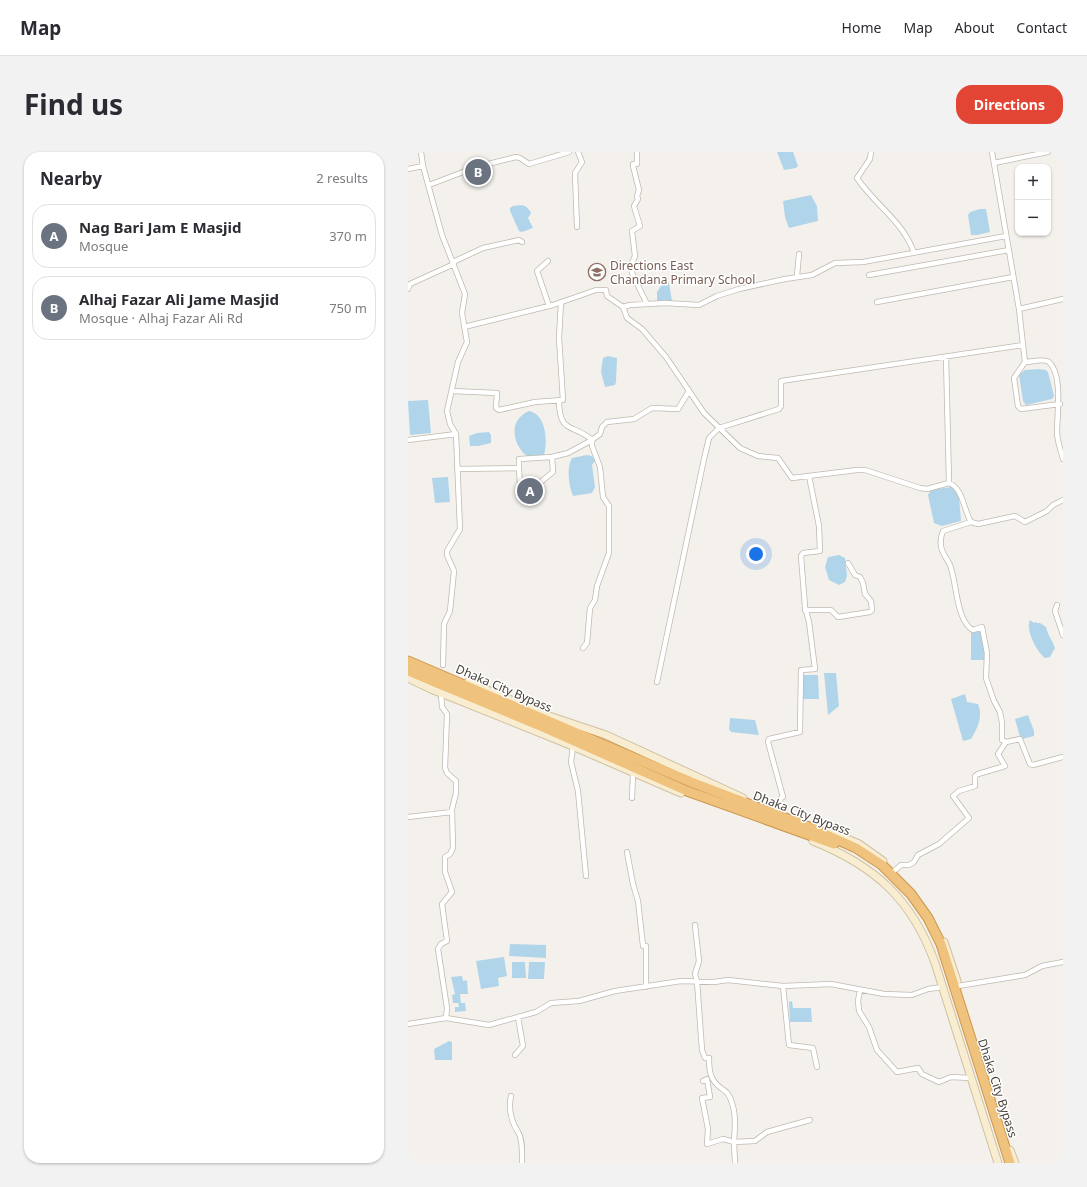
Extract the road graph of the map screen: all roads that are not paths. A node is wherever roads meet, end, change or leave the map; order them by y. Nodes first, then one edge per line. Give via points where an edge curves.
1 (421, 152) edge
2 (569, 152) edge
3 (578, 152) edge
4 (637, 152) edge
5 (871, 152) edge
6 (992, 152) edge
7 (1048, 152) edge
8 (994, 163) junction
9 (423, 166) junction
10 (408, 168) edge
11 (429, 185) junction
12 (576, 227) dead end
13 (1006, 236) junction
14 (522, 242) dead end
15 (1009, 250) junction
16 (914, 253) junction
17 (800, 254) dead end
18 (548, 261) dead end
19 (453, 263) junction
20 (868, 275) dead end
21 (797, 276) junction
22 (1013, 277) junction
23 (408, 289) edge
24 (1063, 299) edge
25 (561, 302) junction
26 (877, 302) dead end
27 (647, 304) junction
28 (549, 306) junction
29 (623, 307) junction
30 (1018, 309) junction
31 (464, 327) junction
32 (1023, 345) junction
33 (946, 357) junction
34 (1025, 362) junction
35 (452, 391) junction
36 (689, 391) junction
37 (559, 402) junction
38 (1060, 404) junction
39 (720, 428) junction
40 (456, 434) junction
41 (408, 440) edge
42 (592, 440) junction
43 (552, 457) junction
44 (1063, 459) edge
45 (519, 468) junction
46 (457, 469) junction
47 (809, 476) junction
48 (949, 483) junction
49 (1063, 500) edge
50 (971, 522) junction
51 (848, 564) dead end
52 (1057, 605) dead end
53 (805, 610) junction
54 (1063, 635) edge
55 (583, 648) dead end
56 (408, 659) edge
57 (443, 665) dead end
58 (408, 670) edge
59 (408, 678) edge
60 (657, 682) dead end
61 (441, 694) junction
62 (1006, 742) junction
63 (573, 746) junction
64 (1063, 757) edge
65 (633, 774) junction
66 (632, 798) dead end
67 (452, 812) junction
68 (776, 812) junction
69 (408, 817) edge
70 (628, 852) dead end
71 (894, 871) junction
72 (586, 876) dead end
73 (695, 925) dead end
74 (1063, 962) edge
75 (697, 981) junction
76 (783, 986) junction
77 (958, 986) junction
78 (646, 987) junction
79 (943, 987) junction
80 (860, 990) junction
81 (518, 1017) junction
82 (446, 1018) junction
83 (408, 1024) edge
84 (515, 1055) dead end
85 (817, 1067) dead end
86 (970, 1078) junction
87 (703, 1081) dead end
88 (511, 1096) dead end
89 (810, 1120) dead end
90 (734, 1142) junction
91 (522, 1163) edge
92 (735, 1163) edge
93 (998, 1163) edge
94 (1005, 1163) edge
95 (1010, 1163) edge
96 (1015, 1163) edge

1 - 9 street
2 - 11 street via 529,164 516,157 476,167
3 - 12 street via 582,162 576,173
4 - 27 street via 637,164 633,166 639,190 634,206 640,226 632,231 635,256 632,273
5 - 16 street via 870,159 857,178 898,224
6 - 8 street
7 - 8 street
8 - 13 street
9 - 10 street
9 - 11 street
11 - 19 street
13 - 15 street
13 - 16 street
14 - 19 street via 519,240 483,248
15 - 20 street
15 - 22 street
16 - 21 street via 863,262 835,263 812,275
17 - 21 street
18 - 28 street via 537,271
19 - 23 street via 410,284
19 - 31 street via 465,294 462,313
21 - 27 street via 739,289 717,296 699,306
22 - 26 street
22 - 30 street
24 - 30 street
25 - 28 street
25 - 29 street via 596,290 606,290 607,296
25 - 37 street via 559,338 564,397
27 - 29 street
28 - 31 street
29 - 36 street via 626,318 642,329 666,357
30 - 32 street
31 - 35 street via 466,342 458,362
32 - 33 street
32 - 34 street
33 - 39 street via 781,381 779,409
33 - 48 street
34 - 38 street via 1045,360 1056,369 1060,380
34 - 38 street via 1014,378 1018,406 1021,409
35 - 37 street via 497,393 496,408 499,410 535,402
35 - 40 street via 448,411 450,424
36 - 39 street via 704,413
36 - 42 street via 678,409 652,408 634,419 607,422 600,434
37 - 42 street via 559,416 562,422
38 - 44 street via 1057,433
39 - 47 street via 740,448 758,456 778,458 792,478
39 - 60 street via 709,438
40 - 41 street
40 - 46 street
42 - 43 street via 568,453
42 - 55 street via 600,467 603,497 609,506 608,553 595,600 590,608 588,643
43 - 45 street via 522,458 519,459
43 - 45 street via 553,472 537,485 520,485
45 - 46 street
46 - 57 street via 460,529 447,551 454,570 450,611 444,624
47 - 48 street via 865,470 926,489
47 - 53 street via 819,526 820,551 803,553 801,556
48 - 50 street via 962,499
49 - 50 street via 1047,512 1025,522 1015,516 978,524
50 - 62 street via 943,531 940,544 952,572 964,621 973,630 982,627 987,653 986,678 1000,712 1002,740
51 - 53 street via 852,571 860,576 864,594 871,601 872,610 838,617 831,610
52 - 54 street via 1055,611
53 - 68 street via 815,669 801,670 800,732 769,739 768,742 783,797
56 - 68 main road via 552,717 606,735
56 - 95 highway, Dhaka City Bypass via 691,782 843,842 882,865 911,894 928,918 941,944
58 - 94 highway, Dhaka City Bypass via 688,791 841,847 883,873 907,896 936,946
59 - 61 main road
61 - 63 main road
61 - 67 street via 442,706 447,714 445,768 446,773 456,781
62 - 64 street via 1020,739 1030,764
62 - 71 street via 998,754 1005,766 978,774 975,776 975,786 953,796 969,818 939,844 918,856 914,862 901,865
63 - 65 main road
63 - 72 street via 572,762 578,791
65 - 66 street
65 - 79 main road via 839,851 866,868 892,889 910,911 929,946
67 - 69 street
67 - 82 street via 453,848 445,857 445,872 452,892 442,904 447,941 440,944 438,949 447,1008
68 - 71 main road via 859,844
70 - 78 street via 632,884 638,901 642,946 646,946
71 - 77 main road via 914,891 931,915 945,944
73 - 75 street via 699,961 695,974
74 - 77 street via 1042,966 1025,975
75 - 76 street via 728,980
75 - 78 street
75 - 90 street via 702,1050 705,1058 709,1058 709,1073 714,1082 727,1092 730,1100 736,1119
76 - 80 street via 831,984
76 - 85 street via 789,1045 813,1048
77 - 96 main road
78 - 81 street via 615,991 579,1001 551,1003 536,1012
79 - 80 street via 912,995
79 - 86 main road
80 - 86 street via 859,1011 870,1027 877,1050 897,1072 918,1068 922,1074 939,1082 951,1077
81 - 82 street via 489,1025
81 - 84 street via 523,1046
82 - 83 street
86 - 93 main road
87 - 90 street via 707,1079 710,1087 710,1097 702,1098 708,1129 707,1144 723,1139
88 - 91 street via 510,1115 520,1143
89 - 90 street via 768,1132 755,1141
90 - 92 street

